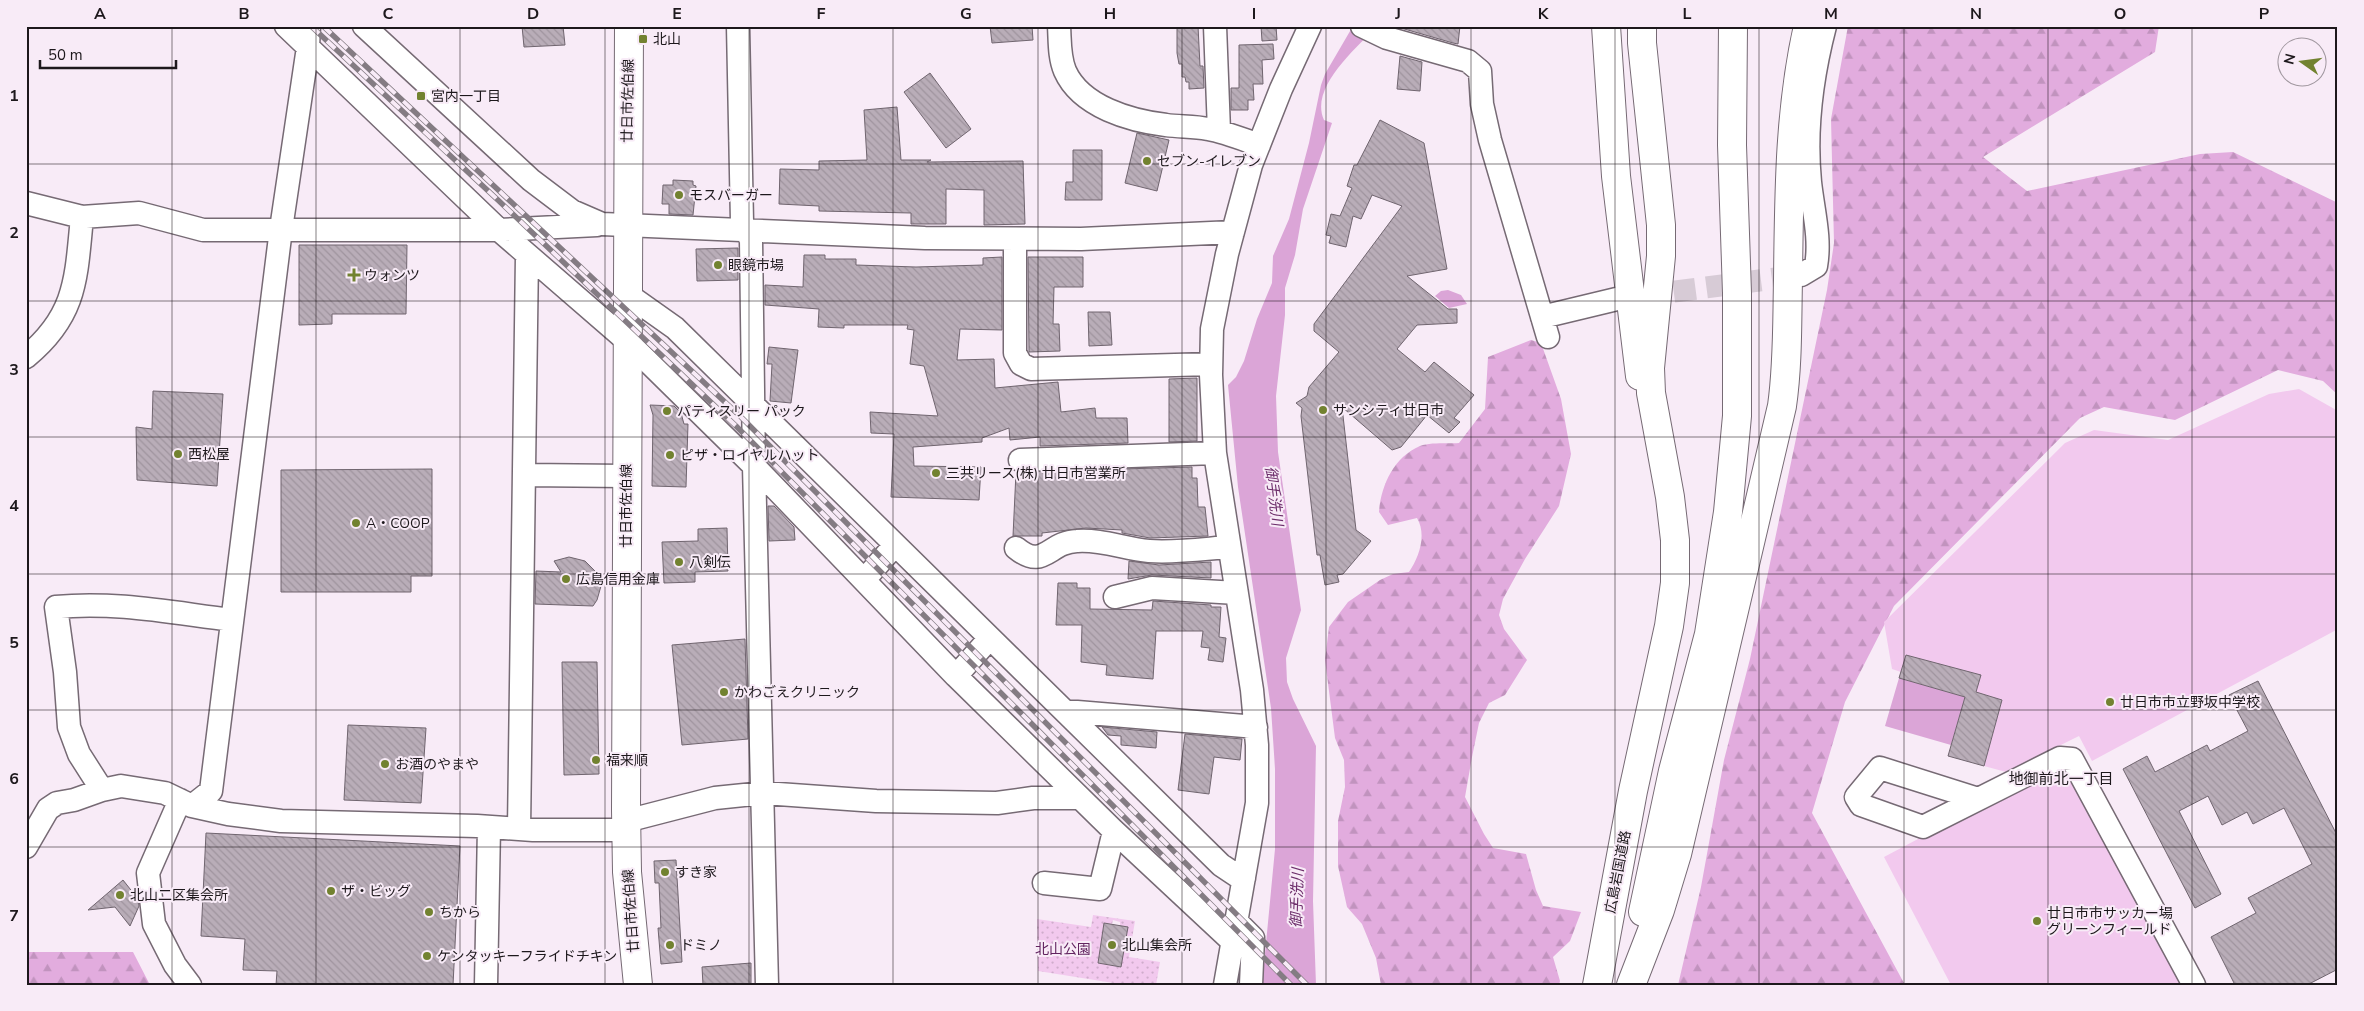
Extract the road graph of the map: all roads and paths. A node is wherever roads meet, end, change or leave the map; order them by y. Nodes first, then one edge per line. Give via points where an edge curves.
1 (286, 26) edge
2 (364, 26) edge
3 (629, 26) edge
4 (738, 26) edge
5 (1059, 26) edge
6 (1215, 26) edge
7 (1310, 26) edge
8 (1362, 26) edge
9 (1588, 26) edge
10 (1606, 26) edge
11 (1642, 26) edge
12 (1735, 26) edge
13 (1808, 26) edge
14 (1825, 26) edge
15 (309, 37) edge
16 (1612, 120) junction
17 (1219, 131) junction
18 (1259, 145) junction
19 (26, 203) edge
20 (82, 217) junction
21 (615, 226) junction
22 (281, 229) junction
23 (499, 230) junction
24 (747, 231) junction
25 (1233, 232) junction
26 (1015, 239) junction
27 (527, 255) junction
28 (1801, 275) tunnel mouth
29 (627, 294) junction
30 (1621, 298) tunnel mouth
31 (626, 340) junction
32 (26, 357) edge
33 (1211, 364) junction
34 (754, 406) junction
35 (1654, 418) junction
36 (1215, 453) junction
37 (1020, 460) dead end
38 (754, 466) junction
39 (525, 475) junction
40 (626, 476) junction
41 (895, 545) junction
42 (1230, 547) junction
43 (1016, 548) dead end
44 (1744, 571) junction
45 (864, 580) junction
46 (1237, 593) junction
47 (1115, 597) dead end
48 (232, 620) junction
49 (1709, 634) junction
50 (990, 638) junction
51 (956, 676) junction
52 (1066, 712) junction
53 (1256, 727) junction
54 (102, 790) junction
55 (764, 793) junction
56 (1080, 798) junction
57 (1978, 799) dead end
58 (186, 803) junction
59 (626, 826) junction
60 (489, 827) junction
61 (519, 829) junction
62 (1114, 831) junction
63 (26, 847) edge
64 (1244, 878) junction
65 (1044, 883) dead end
66 (1235, 932) junction
67 (190, 985) edge
68 (486, 985) edge
69 (638, 985) edge
70 (767, 985) edge
71 (1225, 985) edge
72 (1251, 985) edge
73 (1597, 985) edge
74 (1629, 985) edge
75 (2194, 985) edge

1 - 15 street
2 - 21 street via 531,180 572,211
3 - 21 main road, 廿日市佐伯線
4 - 24 street via 742,222
5 - 17 street via 1065,71 1089,98 1114,112 1140,120
6 - 17 street
7 - 18 street via 1280,89
8 - 30 street via 1388,38 1468,61 1480,70 1482,104 1490,140 1545,327
9 - 16 main road via 1597,73
10 - 16 main road
11 - 35 main road via 1661,225 1650,368
12 - 49 main road via 1732,145 1738,416 1728,512
13 - 44 main road via 1791,139 1786,381 1778,430
14 - 28 street via 1809,112 1810,181 1820,249 1816,266
15 - 22 street
15 - 23 street
16 - 35 main road via 1638,369
17 - 18 street
18 - 25 street
19 - 20 street
20 - 22 street via 139,213 203,230
20 - 32 street via 72,295 61,320 46,341
21 - 23 street
21 - 24 street
21 - 29 main road, 廿日市佐伯線
22 - 23 street
22 - 48 street
23 - 27 street
24 - 26 street
24 - 34 street via 751,240
25 - 26 street via 1081,240
25 - 33 street via 1216,306
26 - 33 street via 1015,353 1021,364 1031,369
27 - 31 street
27 - 39 street
29 - 31 main road, 廿日市佐伯線
29 - 34 street via 675,328
31 - 38 street
31 - 40 main road, 廿日市佐伯線
33 - 36 street
34 - 38 street
34 - 41 street
35 - 73 main road, 広島岩国道路 via 1671,506 1675,584
36 - 37 street
36 - 42 street
38 - 45 street
38 - 55 street
39 - 40 street
39 - 61 street
40 - 59 main road, 廿日市佐伯線
41 - 45 street
41 - 50 street
42 - 43 street via 1149,551 1079,540 1064,542 1045,556 1034,558
42 - 46 street
44 - 49 main road
44 - 74 main road via 1672,873
45 - 51 street
46 - 47 street via 1152,588
46 - 53 street
48 - 54 street via 124,606 56,607 69,727 79,754
48 - 58 street via 211,791
49 - 74 main road via 1673,771
50 - 51 street
50 - 52 street
51 - 56 street
52 - 53 street
52 - 64 street via 1221,865
53 - 64 street via 1258,797
54 - 58 street via 122,786 165,793
54 - 63 street via 57,803 48,810
55 - 56 street via 876,801 997,803 1033,798
55 - 59 street via 715,798
55 - 70 street
56 - 62 street
57 - 75 street via 2060,758 2072,759
58 - 60 street via 228,814 281,821
58 - 67 street via 148,873 154,924 175,965
59 - 61 street
59 - 69 main road, 廿日市佐伯線
60 - 61 street
60 - 68 street
62 - 65 street via 1100,889
62 - 66 street
64 - 66 street
66 - 71 street
66 - 72 street via 1253,938

